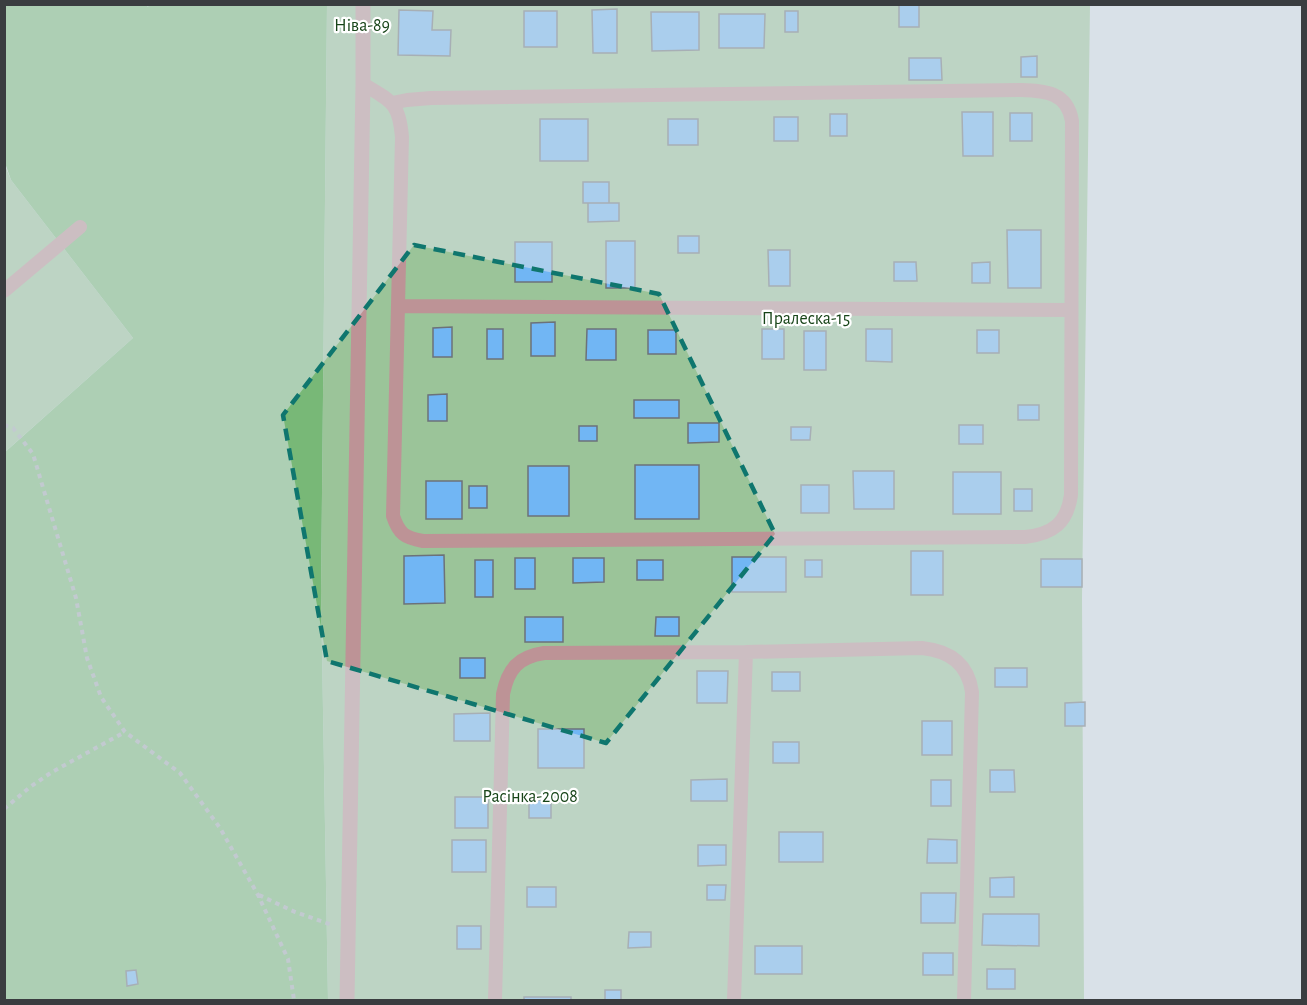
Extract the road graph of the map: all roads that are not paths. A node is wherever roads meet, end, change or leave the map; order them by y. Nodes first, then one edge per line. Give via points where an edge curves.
1 (363, 4) edge
2 (363, 84) junction
3 (392, 103) junction
4 (80, 226) dead end
5 (4, 291) edge
6 (399, 306) junction
7 (1071, 310) junction
8 (746, 652) junction
9 (347, 1000) edge
10 (495, 1000) edge
11 (734, 1000) edge
12 (964, 1000) edge

1 - 2 street
2 - 3 lane
2 - 9 street
3 - 6 lane via 402,137
3 - 7 lane via 420,98 1019,90 1055,95 1066,104 1072,120
4 - 5 lane
6 - 7 lane
6 - 7 lane via 393,516 403,535 423,541 1043,534 1060,523 1071,495
8 - 10 lane via 544,653 531,655 512,669 503,694
8 - 11 lane
8 - 12 lane via 922,648 946,654 965,670 972,692

